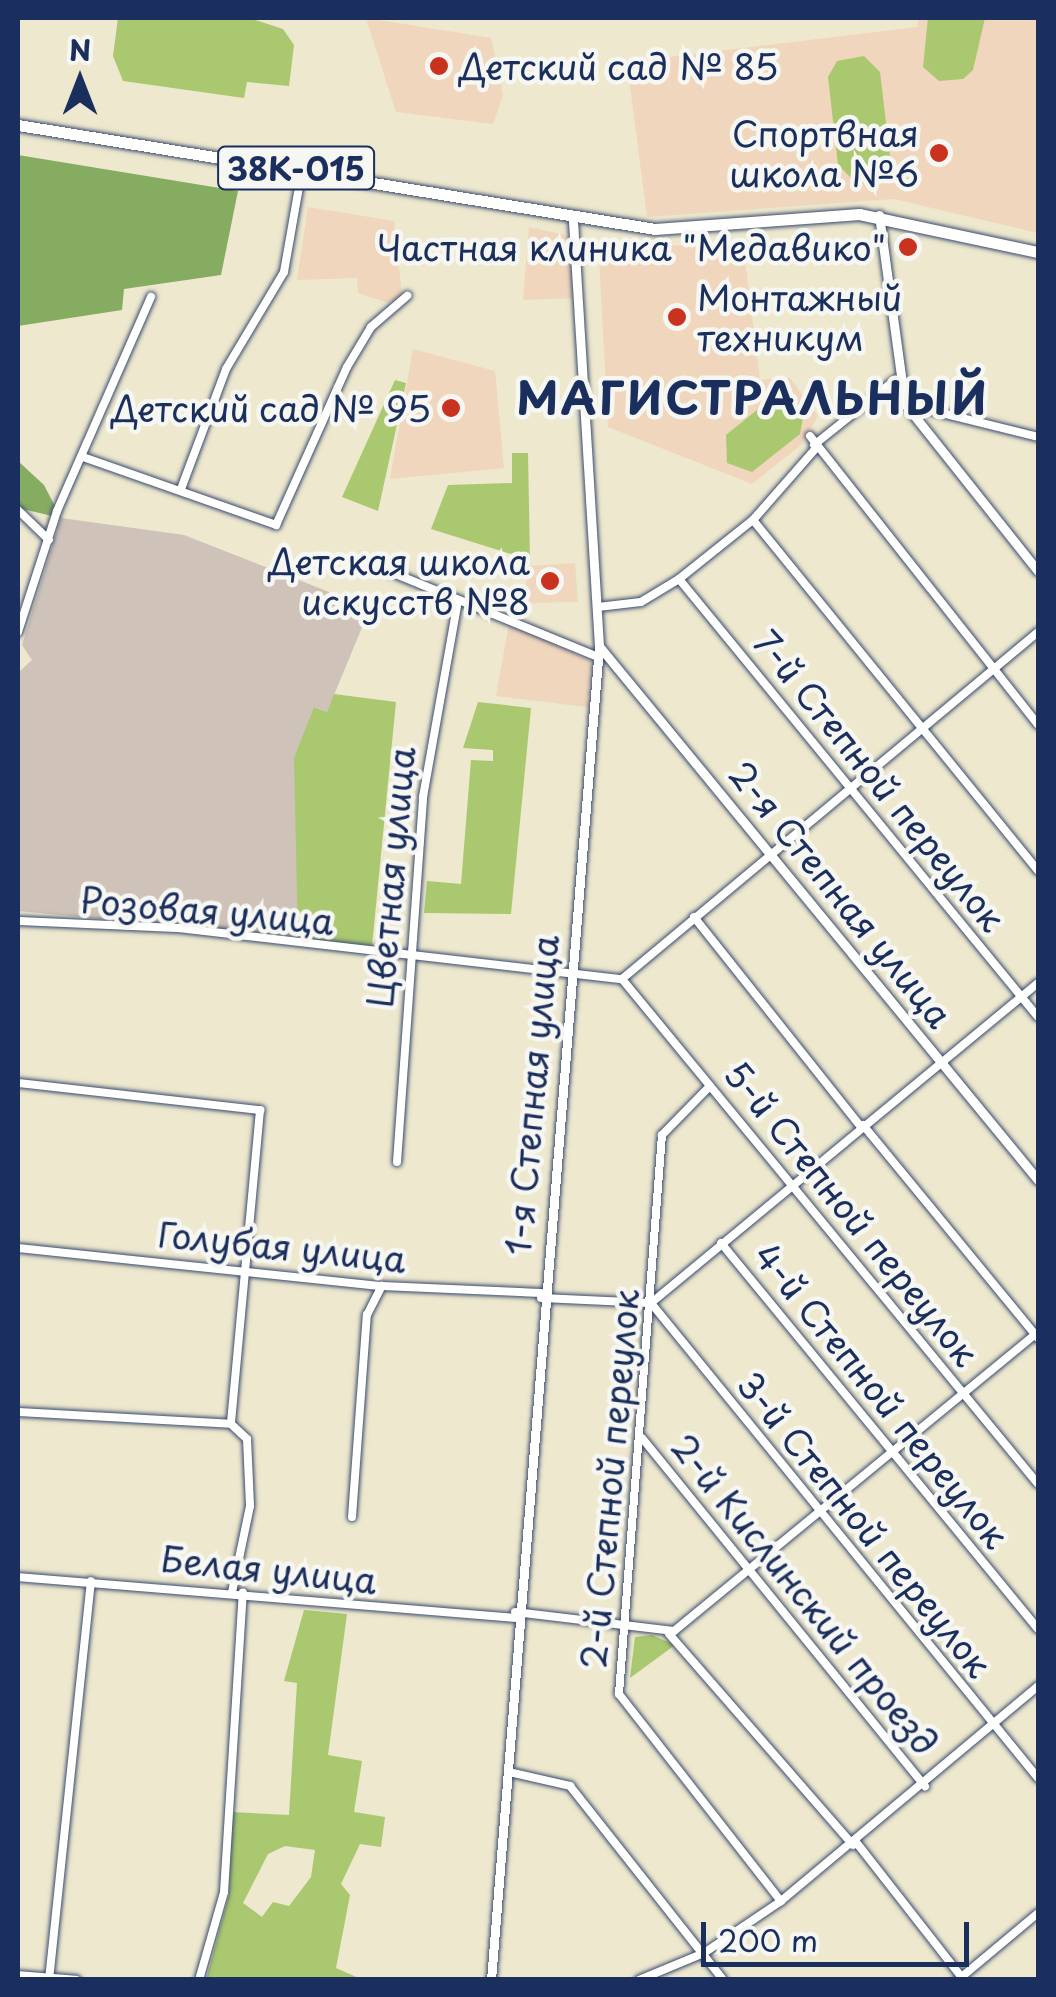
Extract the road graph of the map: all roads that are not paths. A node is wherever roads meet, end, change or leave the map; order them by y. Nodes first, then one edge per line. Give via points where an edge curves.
1 (18, 125) edge
2 (302, 169) junction
3 (879, 215) junction
4 (573, 216) junction
5 (1038, 252) edge
6 (407, 296) dead end
7 (151, 297) dead end
8 (895, 380) junction
9 (905, 404) junction
10 (1038, 437) edge
11 (814, 443) junction
12 (83, 457) junction
13 (181, 489) junction
14 (18, 510) edge
15 (754, 520) junction
16 (49, 540) junction
17 (364, 561) dead end
18 (1038, 570) edge
19 (679, 579) junction
20 (458, 600) junction
21 (598, 608) junction
22 (18, 632) edge
23 (1038, 632) edge
24 (598, 651) junction
25 (994, 670) junction
26 (1038, 725) edge
27 (920, 728) junction
28 (850, 787) junction
29 (771, 852) junction
30 (1038, 871) edge
31 (694, 916) junction
32 (18, 921) edge
33 (410, 960) junction
34 (570, 973) junction
35 (622, 978) junction
36 (1038, 983) edge
37 (1022, 996) junction
38 (1038, 1017) edge
39 (941, 1060) junction
40 (18, 1083) edge
41 (710, 1086) junction
42 (862, 1126) junction
43 (397, 1162) dead end
44 (1038, 1180) edge
45 (792, 1184) junction
46 (721, 1242) junction
47 (18, 1248) edge
48 (249, 1270) junction
49 (382, 1286) junction
50 (541, 1296) junction
51 (651, 1303) junction
52 (1037, 1335) edge
53 (963, 1392) junction
54 (18, 1412) edge
55 (231, 1424) junction
56 (642, 1438) junction
57 (892, 1452) junction
58 (1038, 1484) edge
59 (819, 1511) junction
60 (352, 1517) dead end
61 (747, 1568) junction
62 (18, 1577) edge
63 (90, 1581) junction
64 (232, 1592) junction
65 (243, 1593) junction
66 (515, 1615) junction
67 (626, 1621) junction
68 (1038, 1629) edge
69 (669, 1634) junction
70 (1038, 1686) edge
71 (994, 1726) junction
72 (509, 1772) junction
73 (1038, 1778) edge
74 (925, 1786) junction
75 (854, 1843) junction
76 (782, 1902) junction
77 (1038, 1912) edge
78 (704, 1954) junction
79 (18, 1975) edge
80 (961, 1978) edge
81 (49, 1979) edge
82 (76, 1980) edge
83 (199, 1980) edge
84 (490, 1980) edge
85 (639, 1980) edge
86 (723, 1980) edge

1 - 2 main road, 38К-015
2 - 4 main road, 38К-015
2 - 13 street via 284,272 226,369
3 - 4 main road, 38К-015 via 655,230
3 - 5 main road, 38К-015
3 - 8 street
4 - 21 street, 1-я Степная улица
6 - 13 street via 371,327 347,367 276,526
7 - 12 street
8 - 9 street
8 - 11 street
9 - 10 street
9 - 18 street
11 - 15 street
11 - 25 street
12 - 13 street
12 - 16 street
14 - 16 street
15 - 19 street
15 - 27 street
16 - 22 street
17 - 20 street
19 - 21 street via 642,602
19 - 28 street, 7-й Степной переулок
20 - 24 street
20 - 33 street, Цветная улица via 437,676
21 - 24 street, 1-я Степная улица
23 - 25 street
24 - 29 street, 2-я Степная улица
24 - 34 street, 1-я Степная улица
25 - 26 street
25 - 27 street
27 - 28 street
27 - 30 street
28 - 29 street
28 - 37 street, 7-й Степной переулок
29 - 31 street
29 - 39 street, 2-я Степная улица
31 - 35 street
31 - 42 street
32 - 33 street, Розовая улица via 178,928
33 - 34 street, Розовая улица
33 - 43 street, Цветная улица
34 - 35 street, Розовая улица
34 - 50 street, 1-я Степная улица
35 - 41 street, 5-й Степной переулок
36 - 37 street
37 - 38 street, 7-й Степной переулок
37 - 39 street
39 - 42 street
39 - 44 street, 2-я Степная улица
40 - 48 street via 260,1110
41 - 45 street, 5-й Степной переулок
41 - 51 street, 2-й Степной переулок via 663,1127
42 - 45 street
42 - 52 street
45 - 46 street
45 - 53 street, 5-й Степной переулок
46 - 51 street
46 - 57 street, 4-й Степной переулок
47 - 48 street, Голубая улица
48 - 49 street, Голубая улица
48 - 55 street
49 - 50 street, Голубая улица
49 - 60 street via 367,1316
50 - 51 street, Голубая улица
50 - 66 street, 1-я Степная улица
51 - 56 street, 2-й Степной переулок
51 - 59 street, 3-й Степной переулок
52 - 53 street
53 - 57 street
53 - 58 street, 5-й Степной переулок
54 - 55 street
55 - 64 street via 246,1439 250,1472
56 - 61 street, 2-й Кислинский проезд
56 - 67 street, 2-й Степной переулок
57 - 59 street
57 - 68 street, 4-й Степной переулок
59 - 61 street
59 - 71 street, 3-й Степной переулок
61 - 69 street
61 - 74 street, 2-й Кислинский проезд
62 - 63 street, Белая улица
63 - 64 street, Белая улица
63 - 81 street
64 - 65 street, Белая улица
65 - 66 street, Белая улица
65 - 83 street via 224,1892
66 - 67 street, Белая улица
66 - 72 street, 1-я Степная улица
67 - 69 street, Белая улица
67 - 76 street, 2-й Степной переулок via 620,1705
69 - 75 street
70 - 71 street
71 - 73 street, 3-й Степной переулок
71 - 74 street
72 - 78 street via 570,1786
72 - 84 street, 1-я Степная улица
74 - 75 street
75 - 76 street
75 - 80 street
76 - 78 street
77 - 80 street
78 - 85 street
78 - 86 street
79 - 81 street
81 - 82 street

